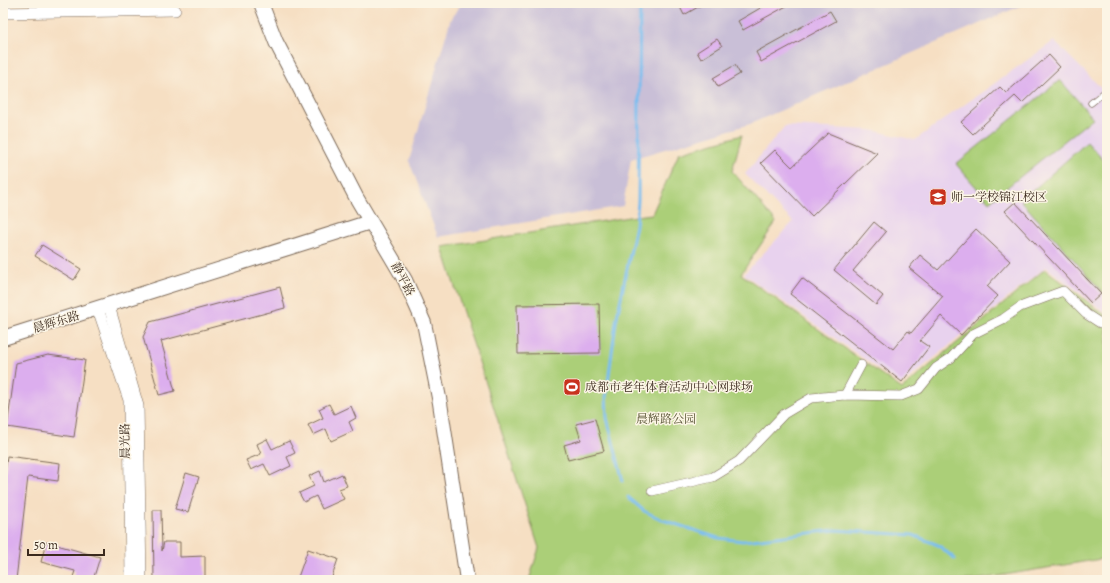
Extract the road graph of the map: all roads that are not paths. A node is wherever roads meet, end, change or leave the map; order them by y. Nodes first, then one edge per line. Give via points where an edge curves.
1 (261, 3) edge
2 (175, 10) dead end
3 (3, 13) edge
4 (1107, 90) edge
5 (1091, 103) dead end
6 (370, 222) junction
7 (103, 307) junction
8 (1107, 322) edge
9 (3, 338) edge
10 (861, 365) dead end
11 (845, 395) junction
12 (652, 491) dead end
13 (131, 580) edge
14 (141, 580) edge
15 (467, 580) edge

1 - 6 street, 静平路 via 276,42
2 - 3 street
4 - 5 lane
6 - 7 street, 晨辉东路
6 - 15 street, 静平路 via 405,280 424,323 440,403
7 - 9 street, 晨辉东路
7 - 13 street, 晨光路 via 129,400
7 - 14 street, 晨光路 via 138,406
8 - 11 street via 1100,323 1086,314 1063,290 1020,307 973,334 951,358 936,368 919,389 901,396
10 - 11 street
11 - 12 street via 811,398 784,414 739,461 712,477

